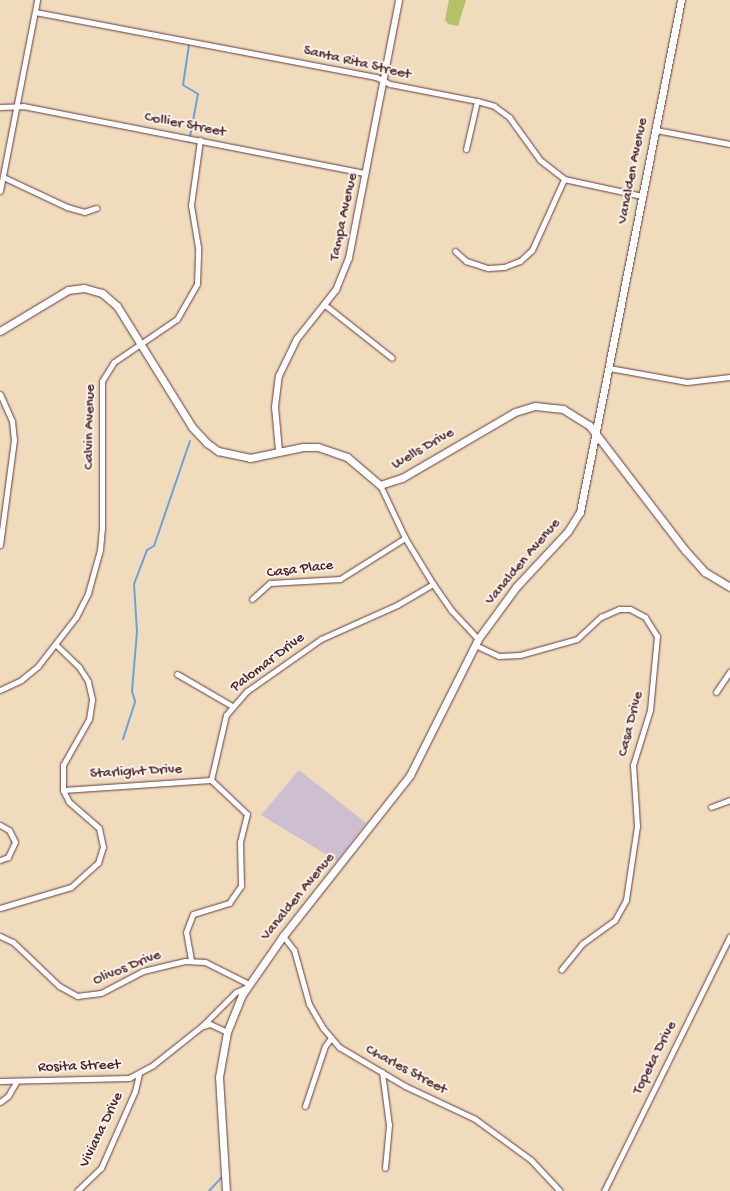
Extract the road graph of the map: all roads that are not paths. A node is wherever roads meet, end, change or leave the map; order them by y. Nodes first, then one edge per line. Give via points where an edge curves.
1 (37, 0) edge
2 (398, 0) edge
3 (681, 0) edge
4 (35, 12) junction
5 (383, 80) junction
6 (477, 101) junction
7 (0, 107) edge
8 (16, 107) junction
9 (656, 130) junction
10 (200, 140) junction
11 (730, 144) edge
12 (466, 149) dead end
13 (366, 173) junction
14 (3, 178) junction
15 (564, 179) junction
16 (0, 191) edge
17 (642, 196) junction
18 (96, 208) dead end
19 (456, 250) dead end
20 (325, 305) junction
21 (0, 331) edge
22 (140, 343) junction
23 (392, 358) dead end
24 (609, 368) junction
25 (730, 377) edge
26 (1, 396) edge
27 (597, 433) junction
28 (279, 451) junction
29 (380, 485) junction
30 (405, 538) junction
31 (0, 545) edge
32 (433, 584) junction
33 (730, 587) edge
34 (252, 599) dead end
35 (477, 642) junction
36 (56, 645) junction
37 (730, 670) edge
38 (178, 674) dead end
39 (0, 690) edge
40 (716, 692) dead end
41 (232, 706) junction
42 (211, 780) junction
43 (63, 790) junction
44 (730, 800) edge
45 (711, 807) dead end
46 (0, 825) edge
47 (0, 860) edge
48 (0, 908) edge
49 (0, 936) edge
50 (283, 936) junction
51 (730, 936) edge
52 (190, 960) junction
53 (561, 970) dead end
54 (248, 985) junction
55 (202, 1026) junction
56 (227, 1032) junction
57 (331, 1038) junction
58 (382, 1072) junction
59 (139, 1074) junction
60 (0, 1081) edge
61 (16, 1082) junction
62 (0, 1102) edge
63 (305, 1106) dead end
64 (386, 1168) dead end
65 (77, 1191) edge
66 (226, 1191) edge
67 (560, 1191) edge
68 (604, 1191) edge

1 - 4 street
2 - 5 street, Tampa Avenue
3 - 9 main road, Vanalden Avenue
4 - 5 street, Santa Rita Street
4 - 8 street
5 - 6 street, Santa Rita Street
5 - 13 street, Tampa Avenue
6 - 12 street
6 - 15 street, Santa Rita Street via 494,106 509,117 540,160
7 - 8 street, Collier Street
8 - 10 street, Collier Street
8 - 14 street
9 - 11 street
9 - 17 main road, Vanalden Avenue
10 - 13 street, Collier Street
10 - 22 street, Calvin Avenue via 190,205 198,247 197,284 178,319
13 - 20 street, Tampa Avenue via 350,258 342,279
14 - 16 street
14 - 18 street via 67,207 84,212
15 - 17 street, Santa Rita Street
15 - 19 street via 532,250 520,261 488,268 466,261
17 - 24 main road, Vanalden Avenue
20 - 23 street
20 - 28 street, Tampa Avenue via 294,344 279,376 275,407
21 - 22 main road, Wells Drive via 60,294 84,288 102,292 112,301
22 - 28 main road, Wells Drive via 192,427 207,443 237,456 264,456
22 - 36 street, Calvin Avenue via 114,362 102,381 100,550 88,593
24 - 25 street via 687,382
24 - 27 main road, Vanalden Avenue
26 - 31 street via 12,421 14,440
27 - 29 main road, Wells Drive via 576,415 563,409 535,406 515,412 402,478
27 - 33 main road, Wells Drive via 685,550 705,572
27 - 35 main road, Vanalden Avenue via 580,512 568,531 516,587
28 - 29 main road, Wells Drive via 303,446 333,451 358,465
29 - 30 street, Casa Drive
30 - 32 street, Casa Drive
30 - 34 street, Casa Place via 340,579 270,583
32 - 35 street, Casa Drive
32 - 41 street, Palomar Drive via 397,605 321,639 247,691
35 - 50 main road, Vanalden Avenue via 410,775
35 - 53 street, Casa Drive via 498,656 520,655 576,640 601,617 619,609 630,609 645,617 657,636 650,710 634,765 637,826 626,900 615,920 582,944
36 - 39 street, Calvin Avenue via 21,680
36 - 43 street via 79,666 88,682 92,699 89,719 62,765
37 - 40 street
38 - 41 street
41 - 42 street, Palomar Drive via 222,725
42 - 43 street, Starlight Drive
42 - 52 street via 247,814 240,842 240,886 229,903 193,914 186,932
43 - 48 street via 69,802 99,828 103,847 98,863 71,887
44 - 45 street
46 - 47 street via 9,830 15,842 8,857
49 - 52 street, Olivos Drive via 13,942 59,986 77,996 100,992 160,965
50 - 54 main road, Vanalden Avenue
50 - 57 street, Charles Street via 294,950 309,1004
51 - 68 street, Topeka Drive
52 - 54 street, Olivos Drive via 228,971
54 - 55 street, Rosita Street via 236,992
54 - 56 main road, Vanalden Avenue
55 - 56 street via 210,1024
55 - 59 street, Rosita Street
56 - 66 main road, Vanalden Avenue via 219,1096
57 - 58 street, Charles Street via 352,1056
57 - 63 street via 325,1046
58 - 64 street via 389,1125
58 - 67 street, Charles Street via 475,1119 531,1160
59 - 61 street, Rosita Street via 129,1078
59 - 65 street, Viviana Drive via 135,1091 101,1168
60 - 61 street, Rosita Street
61 - 62 street

